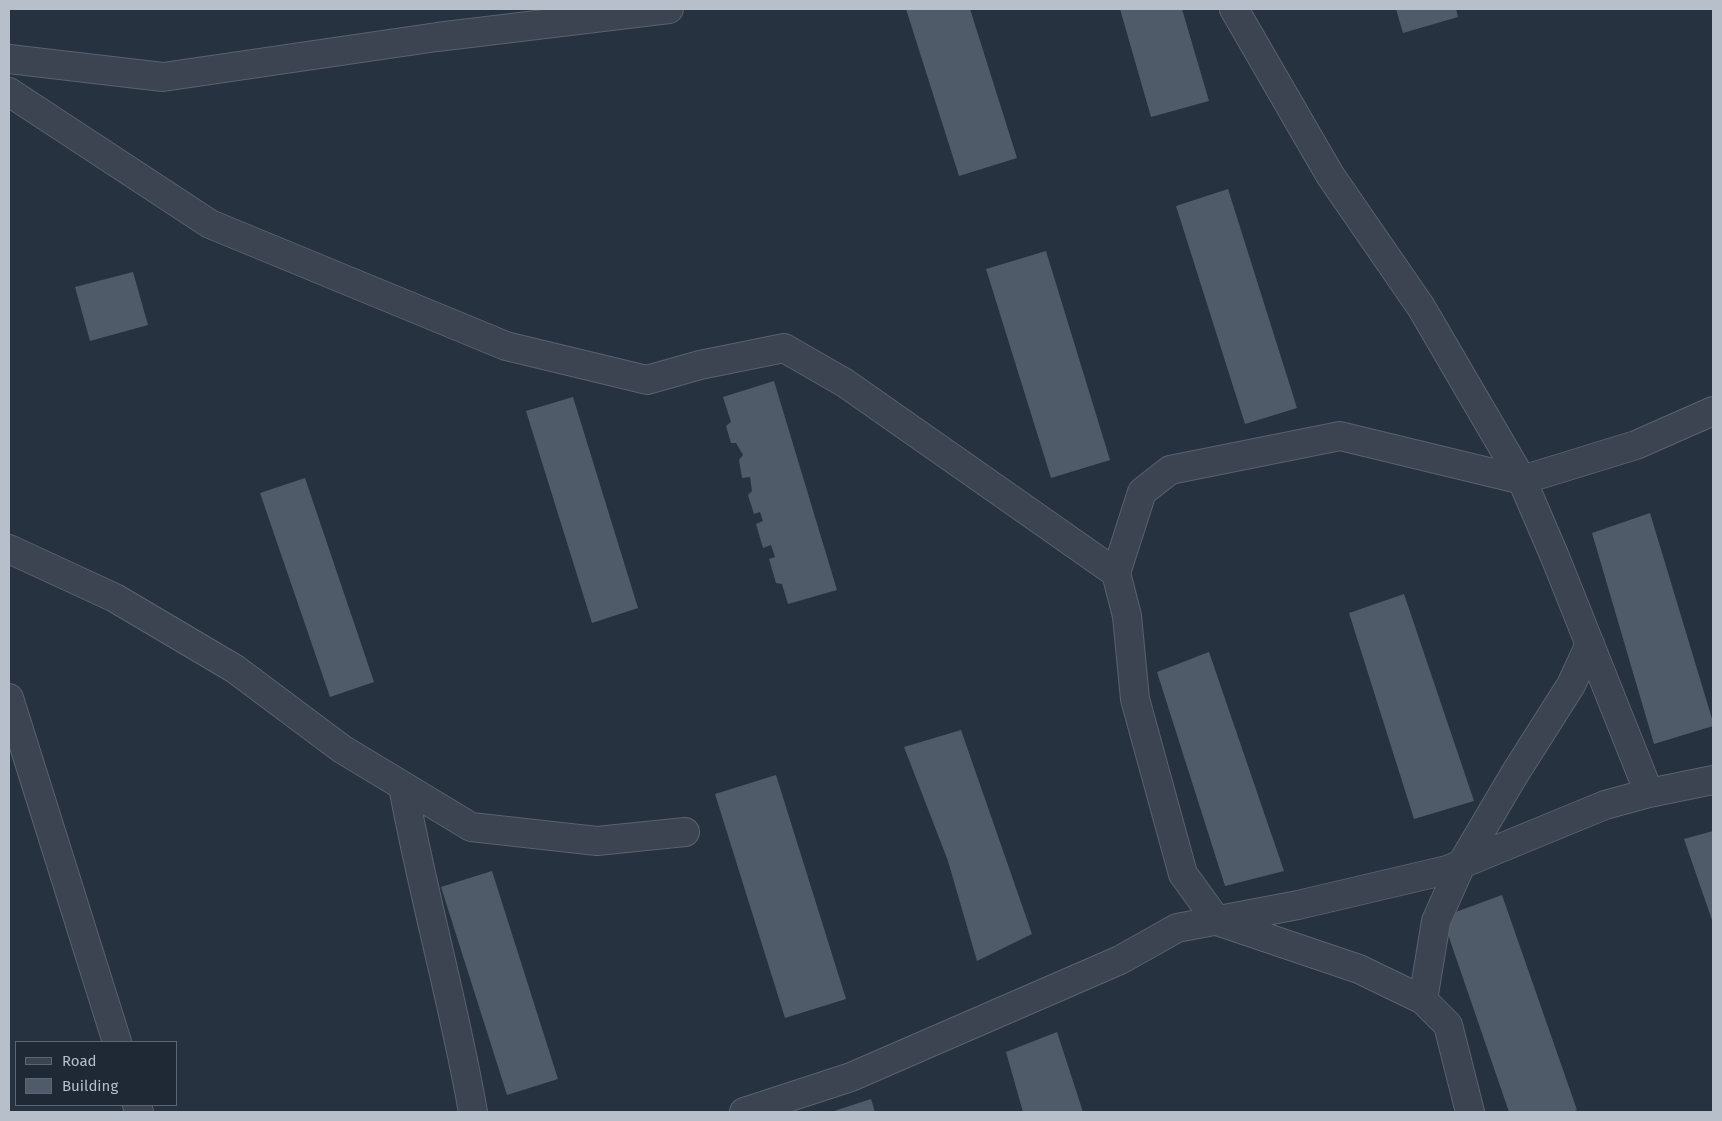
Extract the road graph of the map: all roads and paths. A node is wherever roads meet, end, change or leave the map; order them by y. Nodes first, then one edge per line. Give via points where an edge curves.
1 (669, 9) edge
2 (1234, 9) edge
3 (9, 59) edge
4 (9, 92) edge
5 (1713, 411) edge
6 (1522, 480) junction
7 (9, 550) edge
8 (1116, 573) junction
9 (1590, 644) junction
10 (9, 698) edge
11 (1713, 780) edge
12 (403, 786) junction
13 (1649, 793) junction
14 (685, 832) dead end
15 (1461, 865) junction
16 (1217, 921) junction
17 (1423, 1000) junction
18 (117, 1041) edge
19 (474, 1112) edge
20 (744, 1112) edge
21 (1470, 1112) edge

1 - 3 street via 437,37 163,77
2 - 6 street via 1330,176 1421,308
4 - 8 street via 210,224 506,346 647,380 700,365 784,348 845,383
5 - 6 street via 1636,445
6 - 8 street via 1340,436 1170,470 1142,492
6 - 9 street
7 - 12 street via 115,598 235,668 342,749
8 - 16 street via 1127,616 1135,700 1183,874
9 - 13 street
9 - 15 street via 1571,685
10 - 18 street
11 - 13 street
12 - 14 street via 471,827 597,841
12 - 19 street
13 - 15 street via 1605,806
15 - 16 street via 1298,906
15 - 17 street via 1436,921
16 - 17 street via 1359,969
16 - 20 street via 1177,928 1120,960 860,1073
17 - 21 street via 1448,1025

